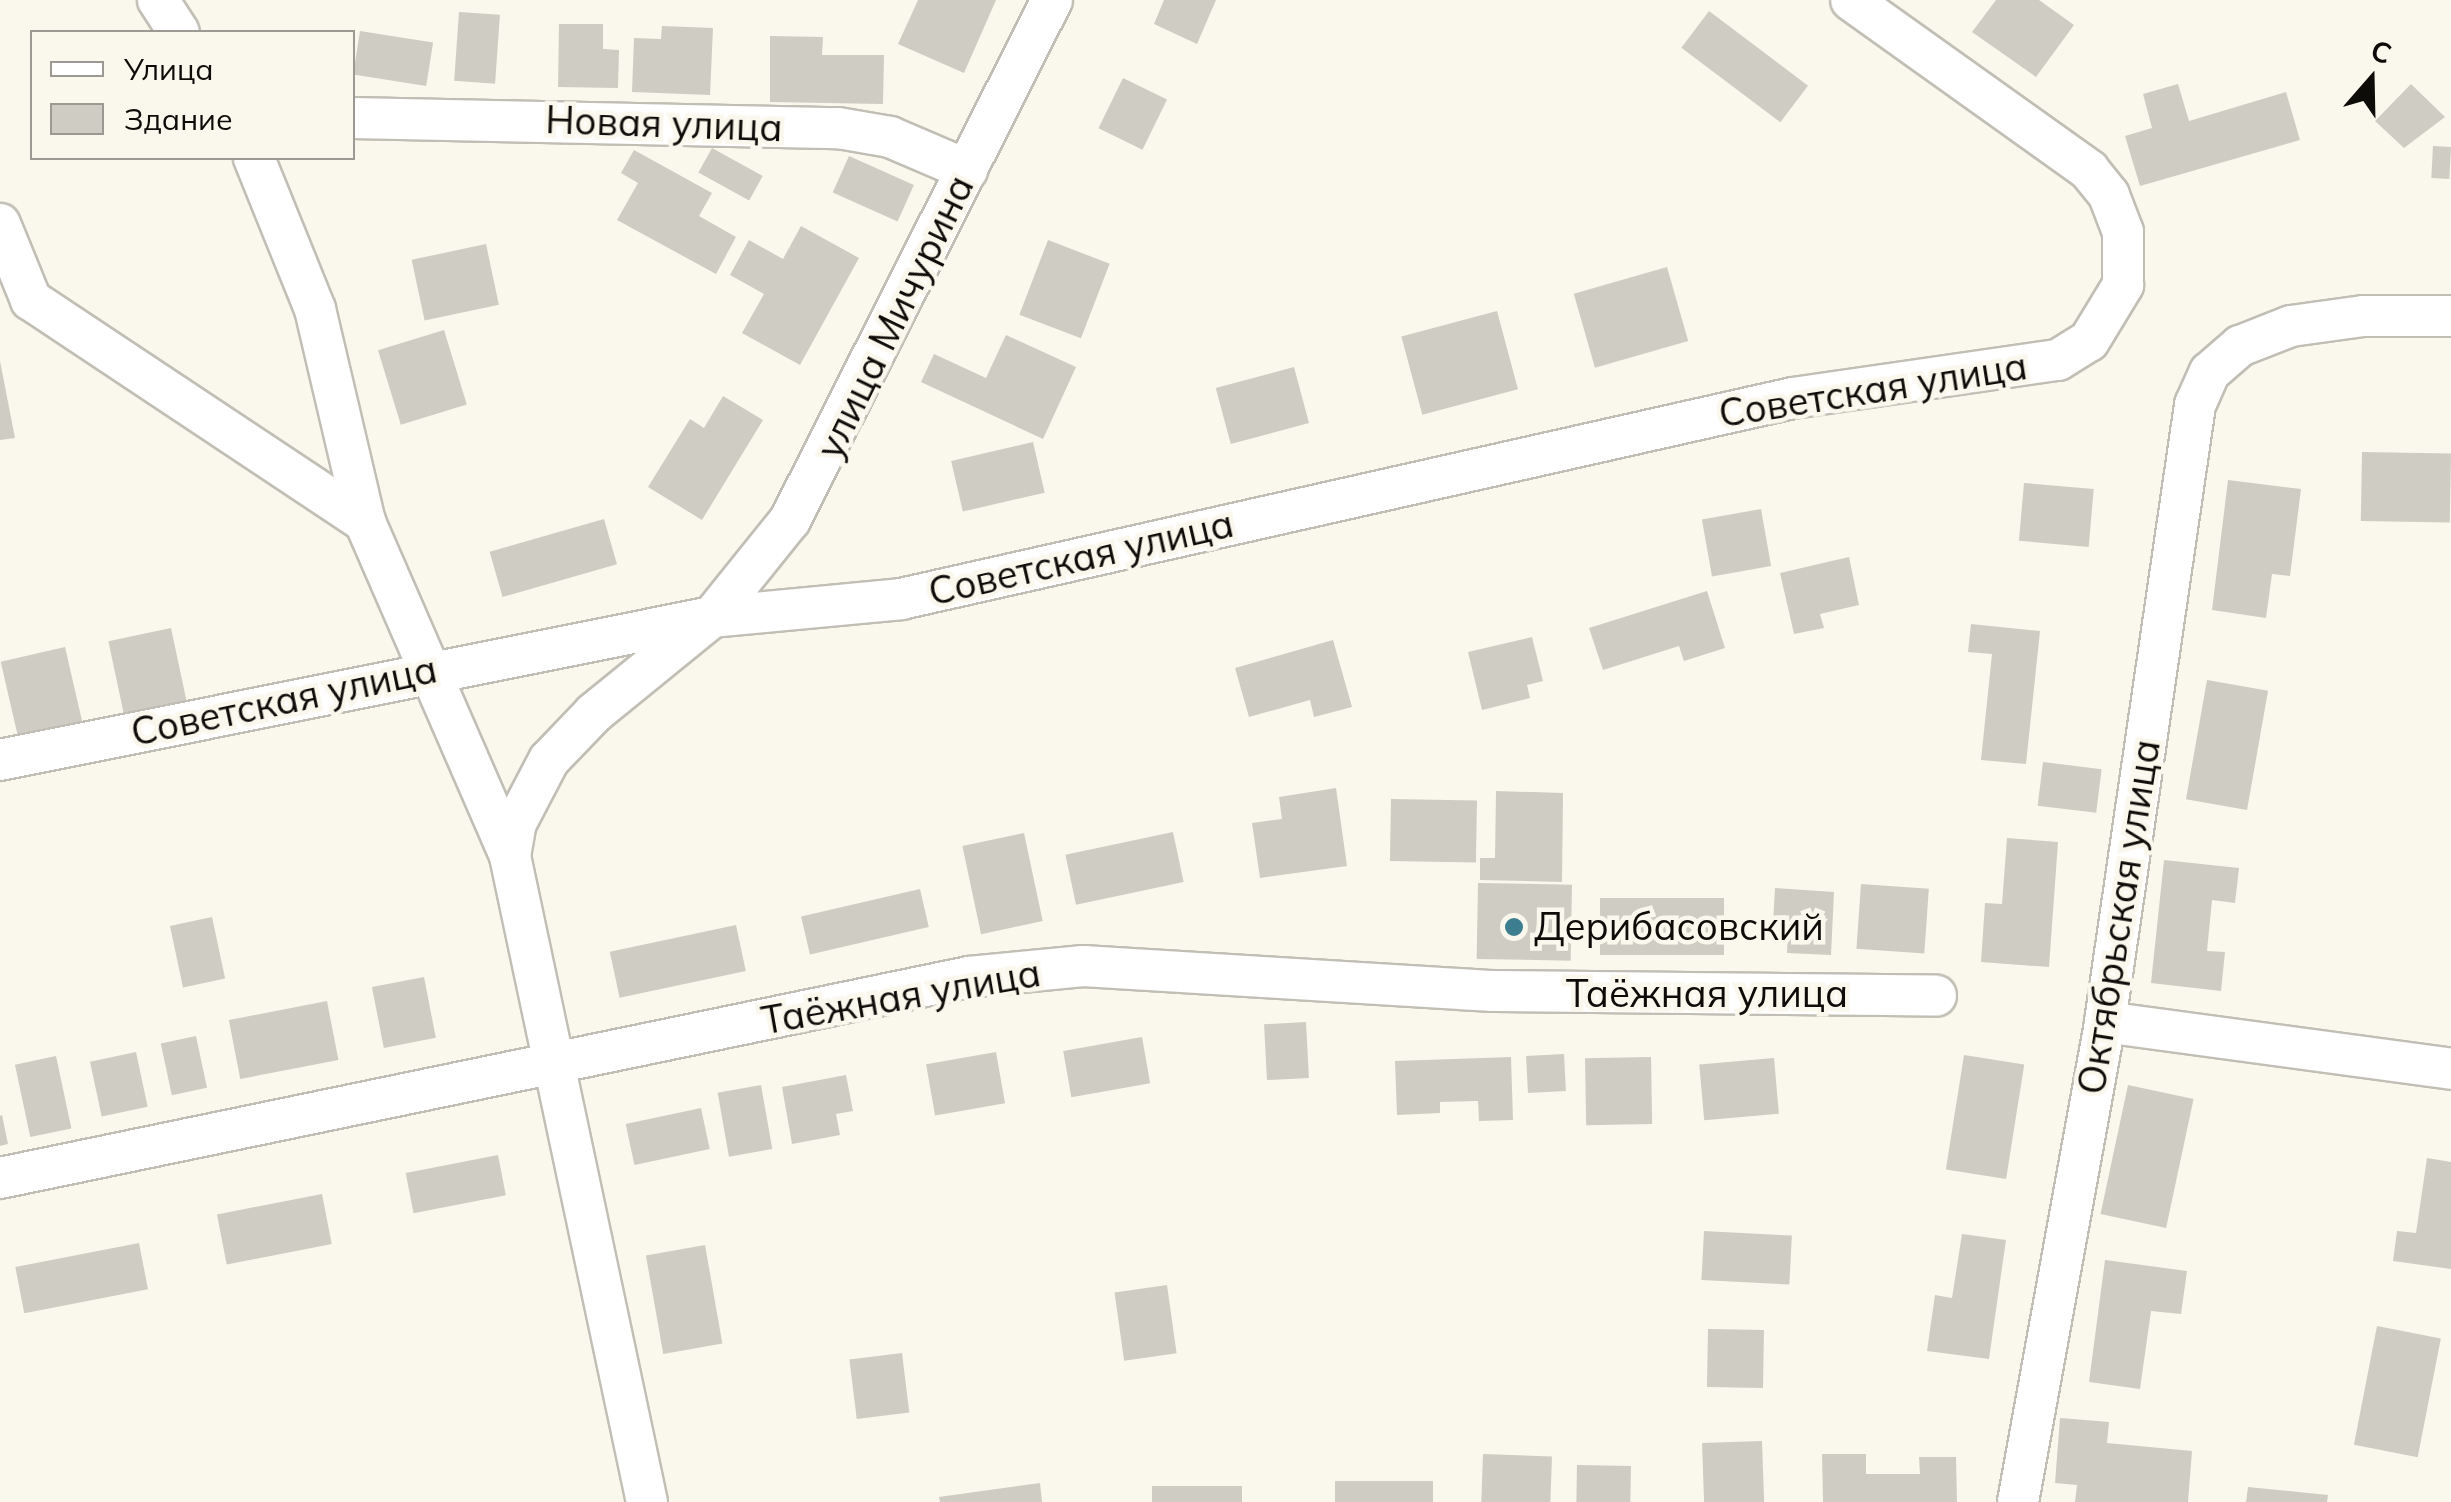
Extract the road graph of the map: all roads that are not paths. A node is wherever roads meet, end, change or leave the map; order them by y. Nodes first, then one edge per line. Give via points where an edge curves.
1 (158, 0) edge
2 (1052, 0) edge
3 (1852, 0) edge
4 (178, 30) edge
5 (355, 118) edge
6 (255, 160) edge
7 (968, 170) junction
8 (0, 224) edge
9 (16, 303) edge
10 (2451, 316) edge
11 (365, 522) junction
12 (712, 616) junction
13 (426, 670) junction
14 (0, 760) edge
15 (510, 856) junction
16 (1936, 996) dead end
17 (2105, 1022) junction
18 (559, 1066) junction
19 (2451, 1069) edge
20 (0, 1178) edge
21 (647, 1502) edge
22 (2018, 1502) edge

1 - 4 street
2 - 7 street, улица Мичурина
3 - 12 street, Советская улица via 2089,170 2124,232 2122,284 2089,341 2058,360 1793,398 901,599
5 - 7 street, Новая улица via 838,128 890,137
6 - 11 street via 314,308
7 - 12 street, улица Мичурина via 825,460 758,567
8 - 9 street
9 - 11 street
10 - 17 street, Октябрьская улица via 2292,326 2240,346 2210,372 2195,406
11 - 13 street
12 - 13 street, Советская улица
12 - 15 street, улица Мичурина via 594,713 549,760 516,822
13 - 14 street, Советская улица
13 - 15 street
15 - 18 street
16 - 18 street, Таёжная улица via 1544,993 1082,966 969,977
17 - 19 street
17 - 22 street, Октябрьская улица
18 - 20 street, Таёжная улица
18 - 21 street

